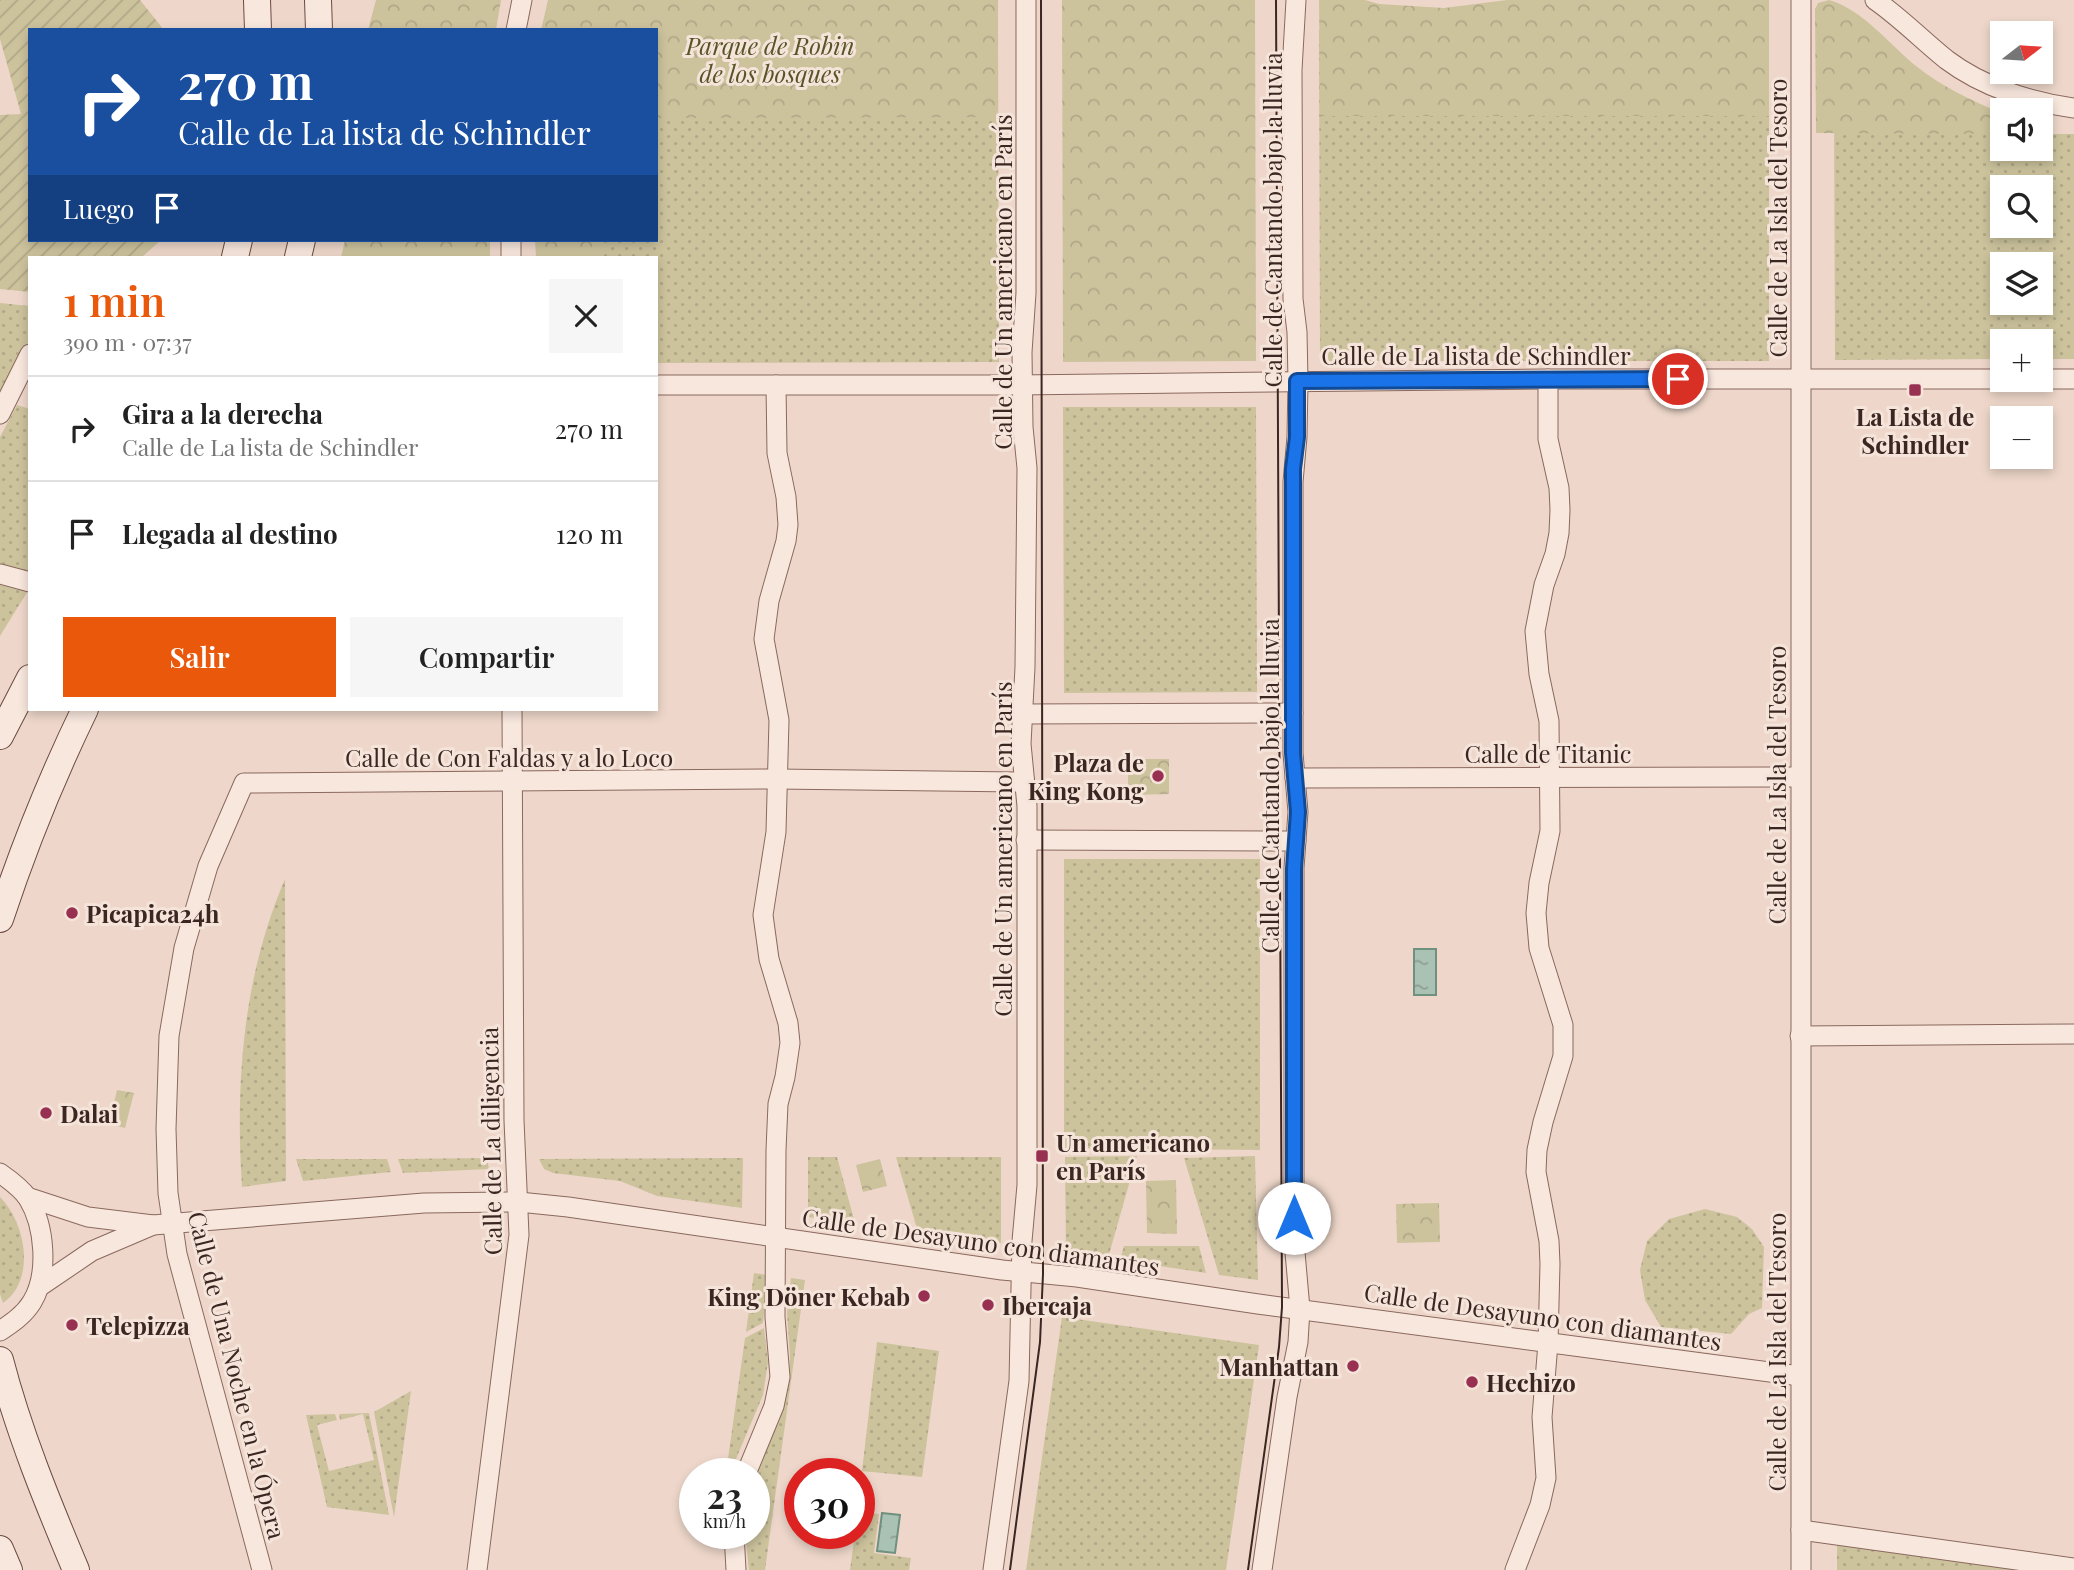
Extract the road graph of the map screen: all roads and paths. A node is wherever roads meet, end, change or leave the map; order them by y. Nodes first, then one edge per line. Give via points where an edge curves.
1 (257, 0) edge
2 (318, 0) edge
3 (522, 0) edge
4 (1026, 0) edge
5 (1296, 0) edge
6 (1801, 0) edge
7 (1875, 0) edge
8 (258, 28) edge
9 (319, 28) edge
10 (516, 28) edge
11 (2074, 108) edge
12 (28, 358) edge
13 (1548, 379) junction
14 (1802, 379) junction
15 (1990, 379) edge
16 (2053, 379) edge
17 (2074, 379) edge
18 (1297, 381) junction
19 (1023, 384) junction
20 (658, 385) edge
21 (776, 385) junction
22 (2, 407) edge
23 (0, 574) edge
24 (28, 581) edge
25 (28, 682) edge
26 (84, 711) edge
27 (512, 711) edge
28 (1293, 713) junction
29 (1022, 714) junction
30 (0, 736) edge
31 (1548, 777) junction
32 (1800, 777) junction
33 (1295, 778) junction
34 (776, 779) junction
35 (513, 780) junction
36 (1025, 782) junction
37 (244, 783) joint
38 (1026, 840) junction
39 (1296, 841) junction
40 (0, 919) edge
41 (2074, 1034) edge
42 (1800, 1036) junction
43 (0, 1173) edge
44 (27, 1196) junction
45 (519, 1202) junction
46 (162, 1224) junction
47 (776, 1239) junction
48 (1022, 1272) junction
49 (39, 1287) junction
50 (1300, 1309) junction
51 (0, 1331) edge
52 (1548, 1343) junction
53 (0, 1360) edge
54 (1800, 1376) junction
55 (753, 1458) edge
56 (1801, 1530) junction
57 (0, 1549) edge
58 (735, 1549) edge
59 (2074, 1567) edge
60 (9, 1570) edge
61 (76, 1570) edge
62 (262, 1570) edge
63 (477, 1570) edge
64 (736, 1570) edge
65 (993, 1570) edge
66 (1262, 1570) edge
67 (1515, 1570) edge
68 (1801, 1570) edge

1 - 8 main road
2 - 9 main road
3 - 10 street
4 - 19 street, Calle de Un americano en París
5 - 18 street, Calle de Cantando bajo la lluvia via 1292,81
6 - 14 street, Calle de La Isla del Tesoro
7 - 11 street via 1947,60 1975,77 2029,99
12 - 22 street
13 - 14 street, Calle de La lista de Schindler
13 - 18 street, Calle de La lista de Schindler
13 - 31 street via 1548,439 1559,488 1559,533 1535,631 1549,721
14 - 15 street, Calle de La lista de Schindler
14 - 32 street, Calle de La Isla del Tesoro
16 - 17 street
18 - 19 street, Calle de La lista de Schindler
18 - 28 street, Calle de Cantando bajo la lluvia
19 - 21 street, Calle de La lista de Schindler
19 - 29 street, Calle de Un americano en París via 1027,483
20 - 21 street, Calle de La lista de Schindler
21 - 34 street via 777,453 788,512 764,639 779,720
23 - 24 street
25 - 30 main road
26 - 40 main road via 51,778
27 - 35 street, Calle de La diligencia
28 - 29 street
28 - 33 street, Calle de Cantando bajo la lluvia
29 - 36 street, Calle de Un americano en París
31 - 32 street, Calle de Titanic
31 - 33 street, Calle de Titanic
31 - 52 street via 1550,831 1536,913 1539,948 1563,1025 1563,1056 1537,1150 1536,1172 1549,1241
32 - 42 street, Calle de La Isla del Tesoro
33 - 39 street, Calle de Cantando bajo la lluvia
34 - 35 street, Calle de Con Faldas y a lo Loco
34 - 36 street
34 - 47 street via 776,832 764,934 790,1043 777,1118
35 - 37 street, Calle de Con Faldas y a lo Loco
35 - 45 street, Calle de La diligencia via 514,1120
36 - 38 street, Calle de Un americano en París
37 - 46 street, Calle de Una Noche en la Ópera via 208,866 184,948 169,1036
38 - 39 street
38 - 48 street, Calle de Un americano en París via 1028,1147
39 - 50 street, Calle de Cantando bajo la lluvia via 1294,1241
41 - 42 street
42 - 54 street, Calle de La Isla del Tesoro
43 - 44 street
44 - 46 street, Calle de Desayuno con diamantes via 88,1217
44 - 49 street via 42,1243
45 - 46 street, Calle de Desayuno con diamantes via 424,1203
45 - 47 street, Calle de Desayuno con diamantes
45 - 63 street, Calle de La diligencia via 518,1246
46 - 49 street, Calle de Desayuno con diamantes via 92,1251
46 - 62 street, Calle de Una Noche en la Ópera via 179,1262
47 - 48 street, Calle de Desayuno con diamantes
47 - 55 street via 780,1377 774,1406
48 - 50 street, Calle de Desayuno con diamantes
48 - 65 street, Calle de Un americano en París via 1019,1381
49 - 51 street via 24,1313
50 - 52 street, Calle de Desayuno con diamantes
50 - 66 street, Calle de Cantando bajo la lluvia
52 - 54 street, Calle de Desayuno con diamantes
52 - 67 street via 1542,1417 1546,1478
53 - 61 main road via 31,1464
54 - 56 street, Calle de La Isla del Tesoro
56 - 59 street
56 - 68 street, Calle de La Isla del Tesoro
57 - 60 main road
58 - 64 street

